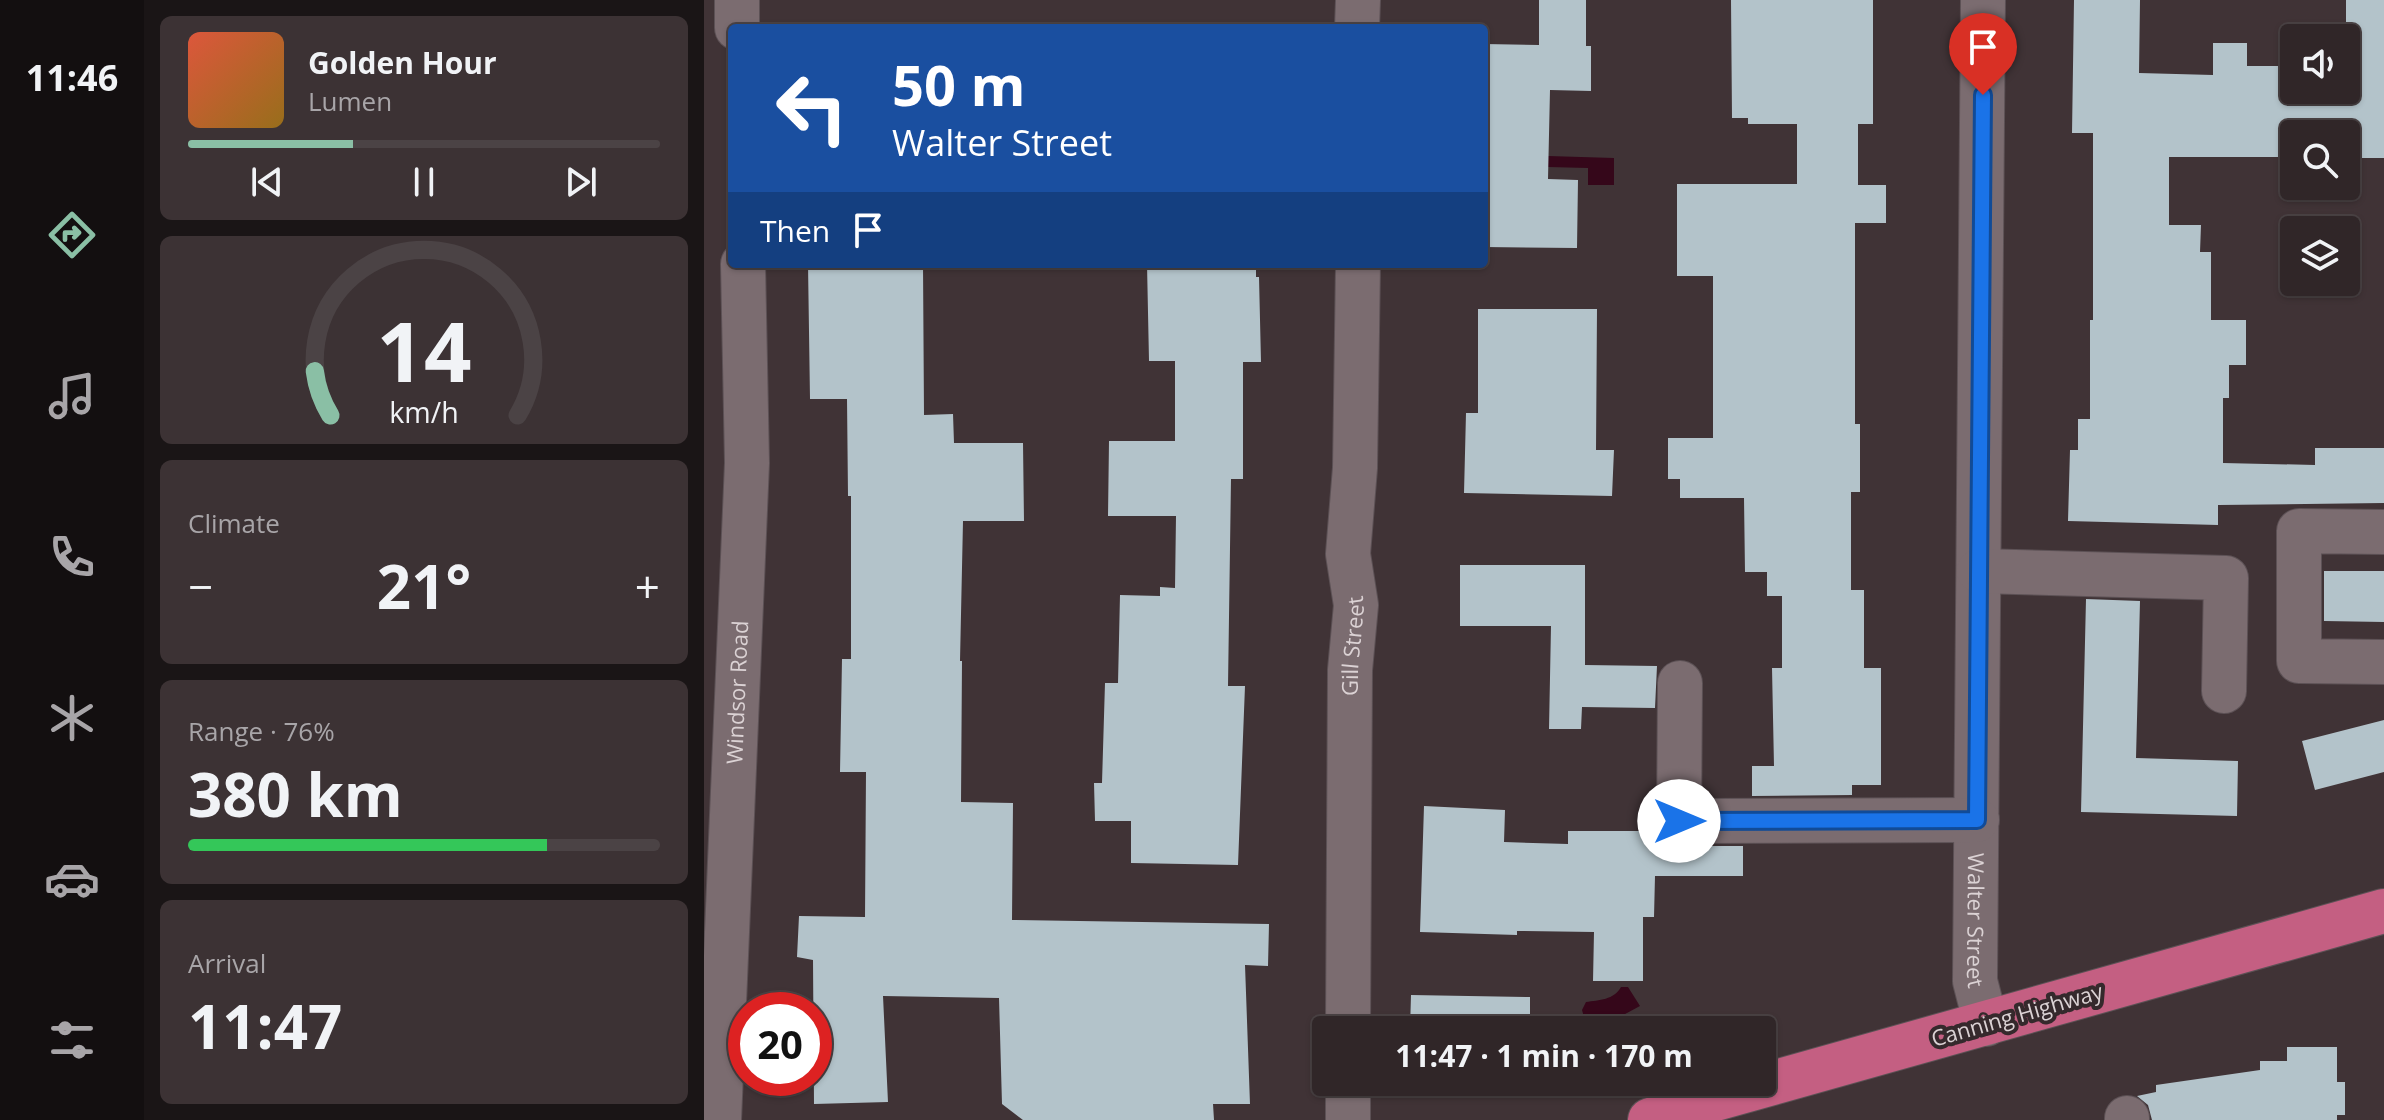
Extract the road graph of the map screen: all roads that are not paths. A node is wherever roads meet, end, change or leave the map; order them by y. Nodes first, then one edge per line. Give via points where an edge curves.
1 (737, 0) edge
2 (1358, 0) edge
3 (1983, 0) edge
4 (737, 24) edge
5 (1357, 24) edge
6 (743, 268) edge
7 (1358, 268) edge
8 (2384, 532) edge
9 (1979, 571) junction
10 (2384, 662) edge
11 (1680, 683) dead end
12 (2224, 691) dead end
13 (1977, 820) junction
14 (2384, 911) edge
15 (1348, 1016) edge
16 (1986, 1024) junction
17 (1348, 1096) edge
18 (1704, 1112) edge
19 (719, 1120) edge
20 (1348, 1120) edge
21 (1650, 1120) edge

1 - 4 street
2 - 5 street
3 - 9 street, Walter Street
6 - 19 street, Windsor Road via 747,463
7 - 15 street, Gill Street via 1355,468 1348,554 1356,605 1350,670
8 - 10 street via 2299,531 2299,661
9 - 12 street via 2226,578
9 - 13 street, Walter Street
11 - 13 street via 1679,821
13 - 16 street, Walter Street via 1975,981
14 - 16 highway, Canning Highway
16 - 18 highway, Canning Highway
17 - 20 street
18 - 21 highway, Canning Highway

